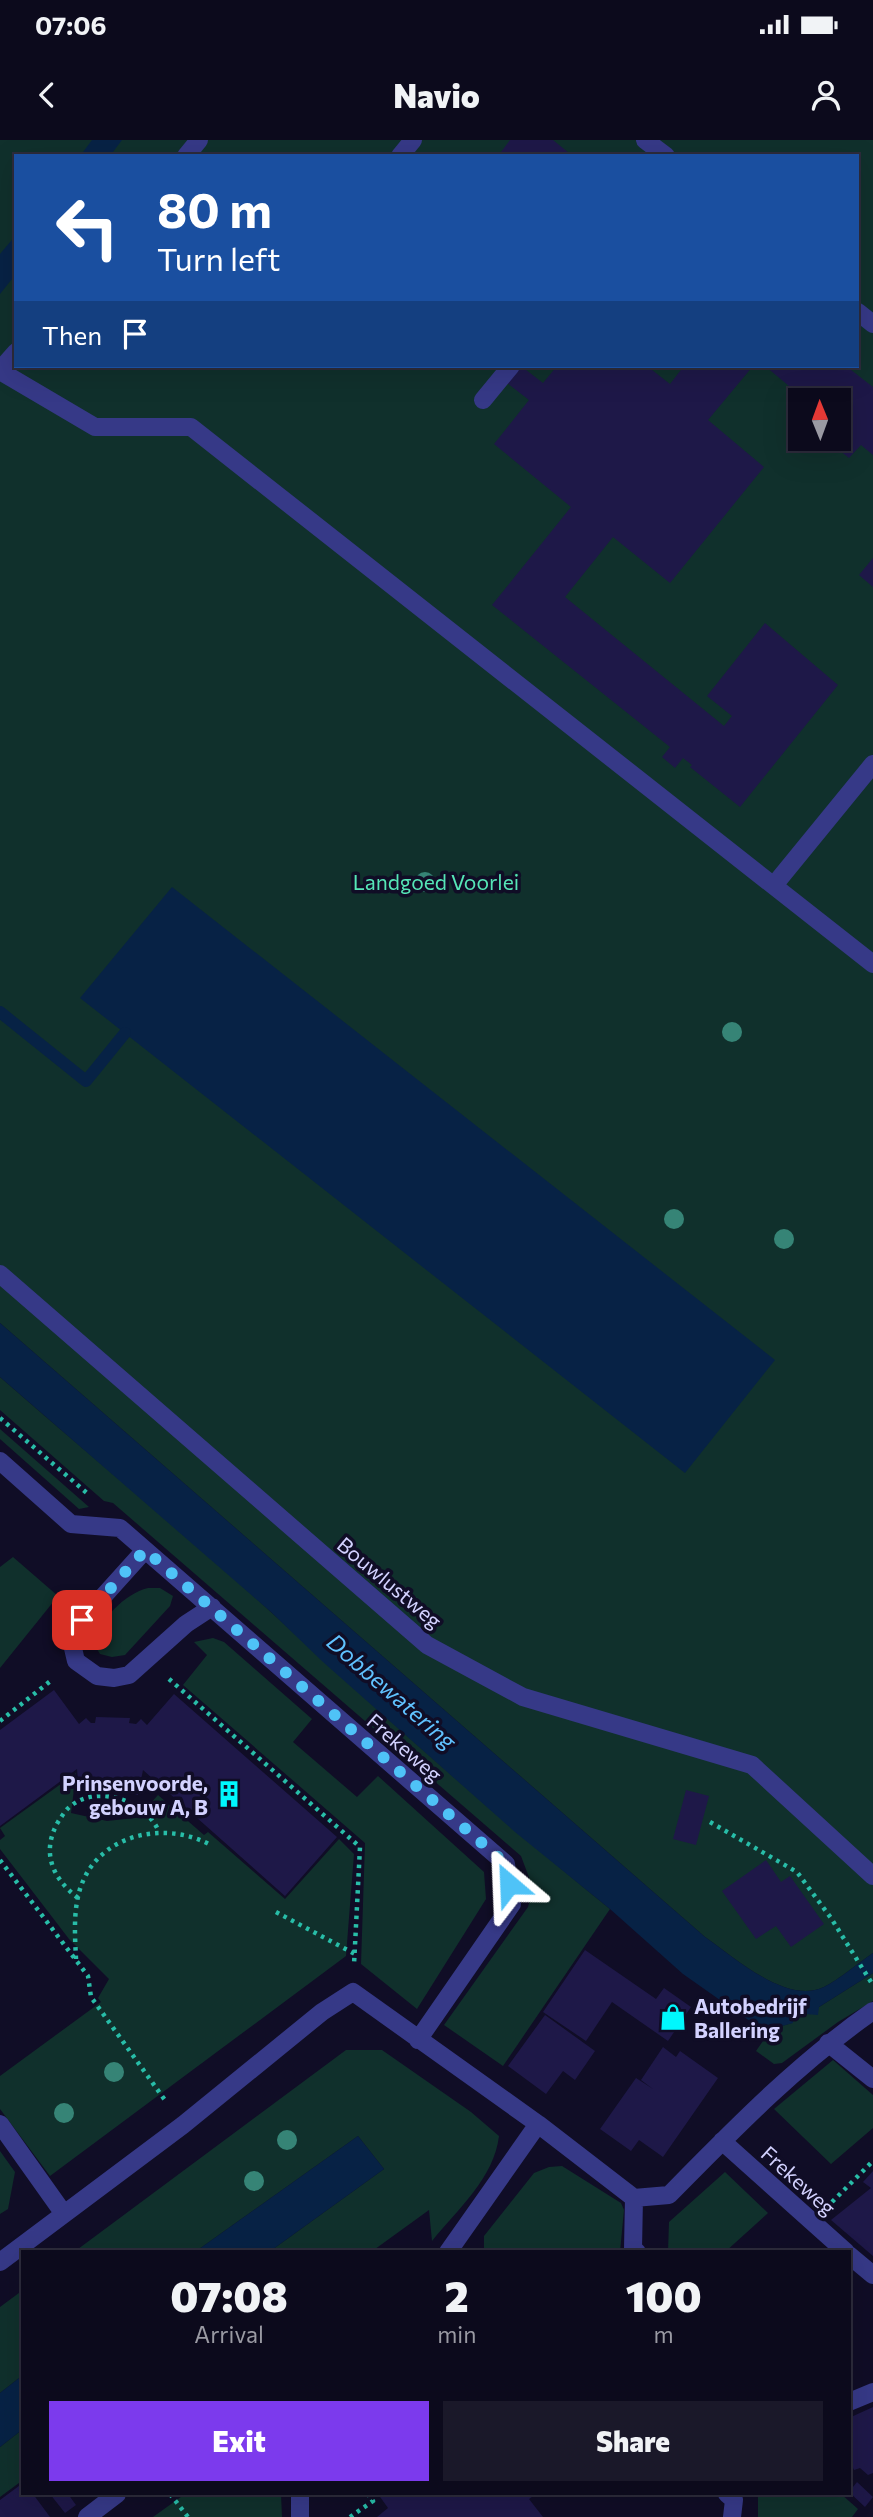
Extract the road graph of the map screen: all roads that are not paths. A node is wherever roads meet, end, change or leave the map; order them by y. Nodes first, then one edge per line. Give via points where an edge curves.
1 (200, 140) edge
2 (413, 140) edge
3 (645, 140) edge
4 (188, 154) edge
5 (402, 154) edge
6 (663, 154) edge
7 (859, 313) edge
8 (873, 324) edge
9 (14, 354) edge
10 (509, 368) edge
11 (0, 371) edge
12 (483, 400) dead end
13 (873, 764) edge
14 (775, 884) junction
15 (873, 964) edge
16 (0, 1274) edge
17 (0, 1461) edge
18 (145, 1550) junction
19 (212, 1607) junction
20 (873, 1876) edge
21 (873, 2011) edge
22 (418, 2040) junction
23 (828, 2043) junction
24 (873, 2079) edge
25 (0, 2124) edge
26 (538, 2124) junction
27 (722, 2141) junction
28 (634, 2198) junction
29 (64, 2214) junction
30 (449, 2250) edge
31 (634, 2250) edge
32 (844, 2250) edge
33 (851, 2256) edge
34 (0, 2262) edge
35 (873, 2275) edge
36 (873, 2392) edge
37 (851, 2401) edge
38 (116, 2495) edge
39 (300, 2495) edge
40 (728, 2495) edge
41 (87, 2517) edge
42 (300, 2517) edge
43 (732, 2517) edge

1 - 4 street
2 - 5 street
3 - 6 street
7 - 8 street
9 - 11 street
10 - 12 street
11 - 14 street via 95,427 191,427
13 - 14 street
14 - 15 street
16 - 20 street, Bouwlustweg via 427,1645 523,1697 752,1765
17 - 18 street, Frekeweg via 71,1524 120,1528
18 - 19 street, Frekeweg
18 - 19 street via 82,1620 72,1644 76,1661 97,1676 130,1675 186,1624
19 - 22 street, Frekeweg via 506,1864 512,1903
21 - 23 street
22 - 26 street
22 - 29 street via 353,1992 321,2012 183,2125
23 - 24 street
23 - 27 street
25 - 29 street
26 - 28 street
26 - 30 street
27 - 28 street via 669,2195
27 - 32 street, Frekeweg
28 - 31 street
29 - 34 street
33 - 35 street, Frekeweg
36 - 37 street
38 - 41 street
39 - 42 street
40 - 43 street via 734,2500

